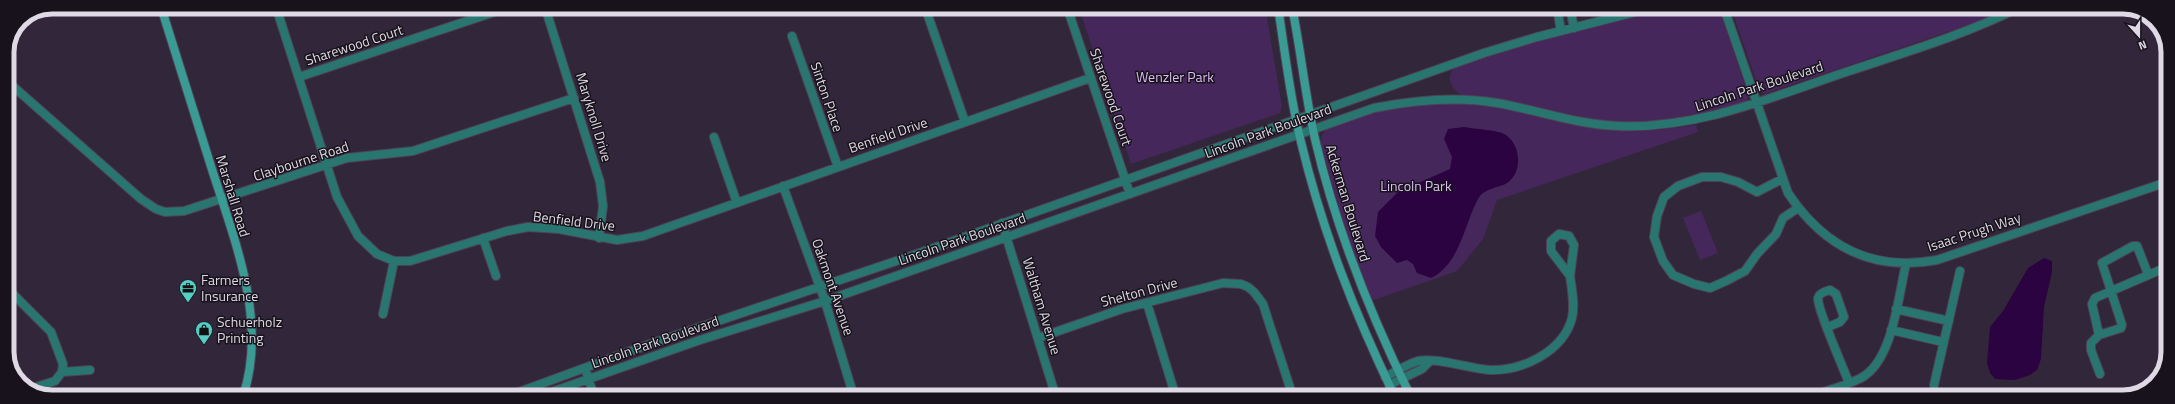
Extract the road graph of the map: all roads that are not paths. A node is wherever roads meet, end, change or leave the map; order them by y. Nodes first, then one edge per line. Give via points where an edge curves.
1 (163, 14) edge
2 (278, 14) edge
3 (487, 14) edge
4 (547, 14) edge
5 (927, 14) edge
6 (1069, 14) edge
7 (1279, 14) edge
8 (1293, 14) edge
9 (1558, 14) edge
10 (1571, 14) edge
11 (1628, 14) edge
12 (1726, 14) edge
13 (2005, 14) edge
14 (1574, 28) junction
15 (1560, 31) junction
16 (792, 36) dead end
17 (299, 77) junction
18 (1090, 78) junction
19 (14, 87) edge
20 (574, 98) junction
21 (1757, 103) junction
22 (1310, 115) junction
23 (1296, 120) junction
24 (965, 122) junction
25 (1313, 128) junction
26 (1299, 133) junction
27 (714, 137) dead end
28 (326, 165) junction
29 (838, 167) junction
30 (1125, 179) junction
31 (1782, 179) junction
32 (2161, 185) edge
33 (784, 186) junction
34 (1130, 194) junction
35 (221, 200) junction
36 (737, 203) junction
37 (1798, 208) junction
38 (1002, 223) junction
39 (1007, 237) junction
40 (483, 238) junction
41 (599, 238) junction
42 (394, 261) junction
43 (1906, 264) junction
44 (2161, 269) edge
45 (1960, 271) dead end
46 (2148, 274) junction
47 (496, 276) dead end
48 (1570, 276) junction
49 (821, 287) junction
50 (2110, 290) junction
51 (14, 295) edge
52 (825, 301) junction
53 (1147, 303) junction
54 (1896, 309) junction
55 (383, 314) dead end
56 (1949, 321) junction
57 (1828, 327) dead end
58 (1891, 330) junction
59 (2099, 334) junction
60 (1038, 338) junction
61 (1943, 342) junction
62 (1429, 362) junction
63 (585, 368) junction
64 (90, 370) dead end
65 (1398, 370) junction
66 (62, 372) junction
67 (2100, 374) dead end
68 (1385, 377) junction
69 (588, 378) junction
70 (1402, 379) junction
71 (1849, 383) junction
72 (1389, 385) junction
73 (1934, 385) dead end
74 (37, 387) edge
75 (244, 390) edge
76 (524, 390) edge
77 (556, 390) edge
78 (592, 390) edge
79 (852, 390) edge
80 (1054, 390) edge
81 (1174, 390) edge
82 (1291, 390) edge
83 (1391, 390) edge
84 (1408, 390) edge
85 (1836, 390) edge

1 - 35 street, Marshall Road
2 - 17 street, Benfield Drive
3 - 17 street, Sharewood Court
4 - 20 street, Maryknoll Drive
5 - 24 street
6 - 18 street, Sharewood Court
7 - 23 street, Ackerman Boulevard
8 - 22 street, Ackerman Boulevard
9 - 15 street
10 - 14 street
11 - 14 street, Lincoln Park Boulevard
12 - 21 street, Isaac Prugh Way
13 - 21 street, Lincoln Park Boulevard via 1960,34
14 - 15 street, Lincoln Park Boulevard
15 - 22 street, Lincoln Park Boulevard via 1477,56
16 - 29 street, Sinton Place
17 - 28 street, Benfield Drive
18 - 24 street, Benfield Drive
18 - 30 street, Sharewood Court
19 - 35 street, Claybourne Road via 98,162 156,209 184,212
20 - 28 street, Claybourne Road via 414,151 361,156
20 - 41 street, Maryknoll Drive via 600,182 602,206
21 - 25 street, Lincoln Park Boulevard via 1686,122 1633,126 1600,125 1496,103 1429,100 1374,108
21 - 31 street, Isaac Prugh Way
22 - 23 street, Lincoln Park Boulevard
22 - 25 street, Ackerman Boulevard
23 - 26 street, Ackerman Boulevard
23 - 30 street, Lincoln Park Boulevard
24 - 29 street, Benfield Drive
25 - 26 street, Lincoln Park Boulevard
25 - 65 street, Ackerman Boulevard via 1330,200 1344,242 1371,313
26 - 34 street, Lincoln Park Boulevard
26 - 68 street, Ackerman Boulevard via 1333,254
27 - 36 street
28 - 35 street, Claybourne Road
28 - 42 street, Benfield Drive via 346,215 361,240 377,254
29 - 33 street, Benfield Drive
30 - 34 street, Sharewood Court
30 - 38 street, Lincoln Park Boulevard
31 - 37 street, Isaac Prugh Way
31 - 37 street via 1757,192 1721,176 1702,177 1678,186 1664,197 1657,216 1654,237 1663,261 1673,275 1710,288 1745,271 1776,234 1783,218
32 - 43 street, Isaac Prugh Way via 1937,260
33 - 36 street, Benfield Drive
33 - 49 street, Oakmont Avenue
34 - 39 street, Lincoln Park Boulevard
35 - 75 street, Marshall Road via 245,283 250,311 252,352
36 - 41 street, Benfield Drive via 643,236 617,240
37 - 43 street, Isaac Prugh Way via 1822,233 1853,252 1886,262
38 - 39 street, Waltham Avenue
38 - 49 street, Lincoln Park Boulevard
39 - 52 street, Lincoln Park Boulevard
39 - 60 street, Waltham Avenue
40 - 41 street, Benfield Drive via 507,231 541,227
40 - 42 street, Benfield Drive via 422,258
40 - 47 street
42 - 55 street
43 - 54 street
44 - 46 street
45 - 56 street
46 - 50 street
46 - 50 street via 2139,248 2133,246 2102,262
48 - 48 street via 1574,245 1568,236 1559,234 1551,241 1552,251
48 - 62 street via 1572,318 1562,338 1546,353 1522,365 1490,370
49 - 52 street, Oakmont Avenue
49 - 63 street, Lincoln Park Boulevard
50 - 59 street via 2092,300
50 - 59 street via 2121,328
51 - 66 street via 51,332 63,364
52 - 69 street, Lincoln Park Boulevard
52 - 79 street, Oakmont Avenue
53 - 60 street, Shelton Drive
53 - 81 street
53 - 82 street, Shelton Drive via 1223,283 1248,287 1263,304
54 - 56 street
54 - 58 street
56 - 61 street
57 - 71 street
58 - 61 street
58 - 71 street via 1875,367
59 - 67 street via 2092,343 2091,350
60 - 80 street, Waltham Avenue
61 - 73 street
62 - 65 street via 1419,361
62 - 70 street via 1422,369
63 - 69 street
63 - 76 street, Lincoln Park Boulevard
64 - 66 street
65 - 68 street
65 - 70 street, Ackerman Boulevard
66 - 74 street via 55,381
68 - 72 street, Ackerman Boulevard
69 - 77 street, Lincoln Park Boulevard
69 - 78 street
70 - 72 street
70 - 84 street, Ackerman Boulevard
71 - 85 street
72 - 83 street, Ackerman Boulevard

